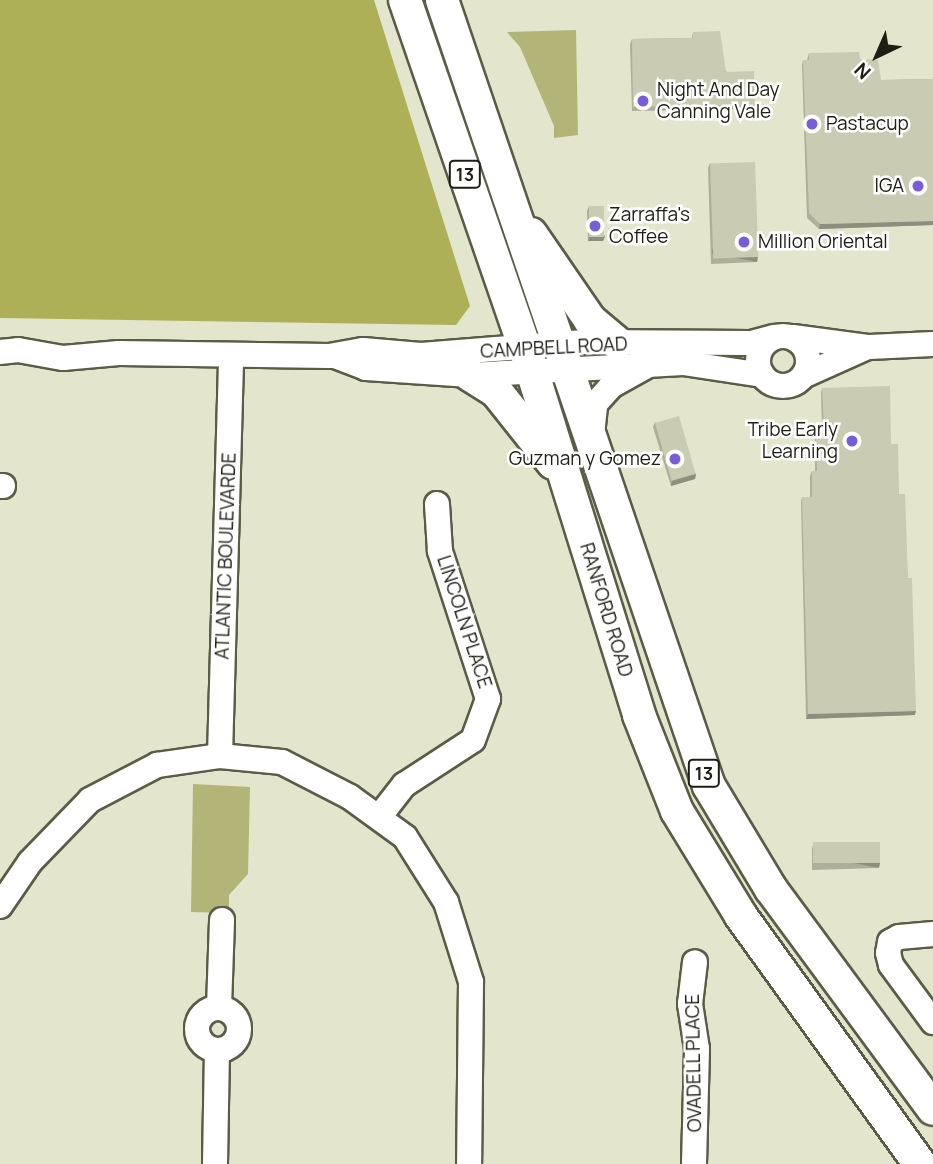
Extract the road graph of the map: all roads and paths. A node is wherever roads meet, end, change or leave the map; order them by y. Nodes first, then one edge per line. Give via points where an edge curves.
1 (405, 0) edge
2 (442, 0) edge
3 (509, 201) junction
4 (784, 337) junction
5 (617, 343) junction
6 (933, 344) edge
7 (869, 347) junction
8 (0, 352) edge
9 (231, 355) junction
10 (335, 355) junction
11 (563, 355) junction
12 (528, 359) junction
13 (654, 363) junction
14 (805, 374) junction
15 (470, 375) junction
16 (762, 375) junction
17 (593, 449) junction
18 (566, 481) junction
19 (437, 504) dead end
20 (220, 756) junction
21 (379, 817) junction
22 (0, 906) edge
23 (222, 920) dead end
24 (933, 934) edge
25 (695, 962) dead end
26 (933, 1022) edge
27 (933, 1109) edge
28 (215, 1164) edge
29 (469, 1164) edge
30 (694, 1164) edge
31 (920, 1164) edge

1 - 12 main road, RANFORD ROAD / 13
2 - 3 main road, RANFORD ROAD / 13
3 - 5 main road via 590,320
3 - 11 main road, RANFORD ROAD / 13
4 - 5 street, CAMPBELL ROAD via 751,343
4 - 7 street, CAMPBELL ROAD
4 - 14 street via 806,349
4 - 16 street via 760,349
5 - 11 street, CAMPBELL ROAD
6 - 7 street, CAMPBELL ROAD
7 - 14 street, CAMPBELL ROAD
8 - 9 street, CAMPBELL ROAD via 18,350 63,358 119,353
9 - 10 street, CAMPBELL ROAD
9 - 20 street, ATLANTIC BOULEVARDE
10 - 12 street, CAMPBELL ROAD via 363,350
10 - 15 street, CAMPBELL ROAD via 366,368
11 - 12 street, CAMPBELL ROAD
11 - 13 street, CAMPBELL ROAD
11 - 17 main road, RANFORD ROAD / 13
12 - 15 street, CAMPBELL ROAD
12 - 18 main road, RANFORD ROAD / 13
13 - 16 street, CAMPBELL ROAD
13 - 17 street, CAMPBELL ROAD via 611,386 595,404
14 - 16 street via 784,387
15 - 18 main road via 496,391
17 - 27 main road, RANFORD ROAD / 13 via 685,723 724,815 771,889
18 - 31 main road, RANFORD ROAD / 13 via 639,715 677,811 741,916
19 - 21 street, LINCOLN PLACE via 440,551 488,699 473,740 404,785
20 - 21 street via 282,762
20 - 22 street via 157,765 90,800 30,862
21 - 29 street via 405,837 446,902 471,982
23 - 28 street via 219,1007 232,1013 239,1026 231,1046 217,1050
24 - 26 street via 899,937 890,942 888,953 891,965
25 - 30 street, OVADELL PLACE via 690,1004 697,1049

